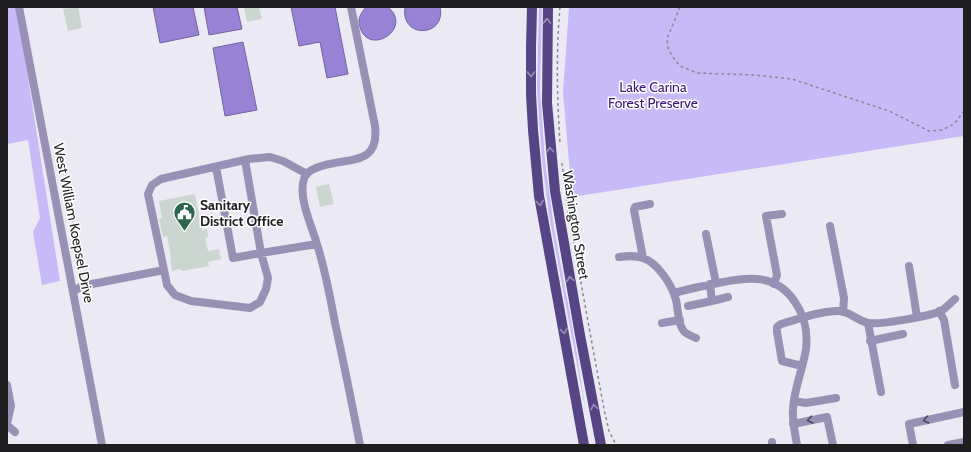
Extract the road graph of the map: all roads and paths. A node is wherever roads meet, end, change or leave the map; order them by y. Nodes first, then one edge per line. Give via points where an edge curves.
1 (19, 7) edge
2 (351, 7) edge
3 (532, 7) edge
4 (548, 7) edge
5 (560, 7) edge
6 (680, 7) edge
7 (964, 111) edge
8 (560, 148) dead end
9 (244, 160) junction
10 (562, 163) dead end
11 (216, 167) junction
12 (307, 174) junction
13 (650, 204) dead end
14 (782, 214) dead end
15 (830, 226) dead end
16 (706, 234) dead end
17 (317, 244) junction
18 (261, 253) junction
19 (619, 257) dead end
20 (643, 258) junction
21 (909, 266) dead end
22 (164, 270) junction
23 (713, 284) junction
24 (774, 284) junction
25 (74, 291) junction
26 (674, 293) junction
27 (728, 297) dead end
28 (955, 299) dead end
29 (712, 301) junction
30 (688, 306) dead end
31 (939, 311) junction
32 (843, 312) junction
33 (917, 317) junction
34 (804, 318) junction
35 (680, 320) junction
36 (662, 323) dead end
37 (868, 323) junction
38 (902, 334) dead end
39 (696, 338) dead end
40 (870, 341) junction
41 (802, 366) junction
42 (955, 384) dead end
43 (7, 385) edge
44 (881, 392) dead end
45 (836, 398) dead end
46 (794, 401) junction
47 (964, 412) edge
48 (7, 424) edge
49 (793, 424) junction
50 (15, 432) dead end
51 (964, 442) edge
52 (102, 445) edge
53 (360, 445) edge
54 (584, 445) edge
55 (601, 445) edge
56 (616, 445) edge
57 (797, 445) edge
58 (833, 445) edge
59 (913, 445) edge
60 (948, 445) edge

1 - 25 street, West William Koepsel Drive
2 - 12 street via 375,126 374,146 369,154 358,159 322,166
3 -> 54 main road via 530,70 537,176
55 -> 4 main road, Washington Street via 555,191 547,103
5 - 8 path via 557,39
6 - 7 path via 667,39 668,48 680,66 697,73 792,79 889,111 929,131 942,130 954,124
9 - 11 street
9 - 12 street via 270,157
9 - 18 street
10 - 56 path via 602,401 609,431
11 - 18 street via 233,258
11 - 22 street via 161,179 152,185 148,194
12 - 17 street via 304,179 303,196
13 - 20 street via 635,207 634,210
14 - 24 street via 766,216 777,275
15 - 32 street via 844,298
16 - 23 street
17 - 18 street
17 - 53 street
18 - 22 street via 268,278 266,289 260,302 250,308 191,301 175,295 167,285
19 - 20 street via 632,255
20 - 26 street via 658,269
21 - 33 street
22 - 25 street via 82,286
23 - 24 street via 749,278
23 - 26 street
23 - 29 street
24 - 34 street via 792,297
25 - 52 street, West William Koepsel Drive
26 - 35 street
27 - 29 street
28 - 31 street
29 - 30 street
31 - 33 street
31 - 42 street via 944,320
32 - 34 street
32 - 37 street
33 - 37 street
34 - 41 street via 806,348
34 - 41 street via 777,326 782,361
35 - 36 street
35 - 39 street via 683,331
37 - 40 street
38 - 40 street
40 - 44 street
41 - 46 street
43 - 48 street via 11,406
45 - 46 street via 806,403
46 - 49 street
47 -> 59 street via 909,424
48 - 50 street
49 - 57 street
58 -> 49 street via 827,417
51 - 60 street

